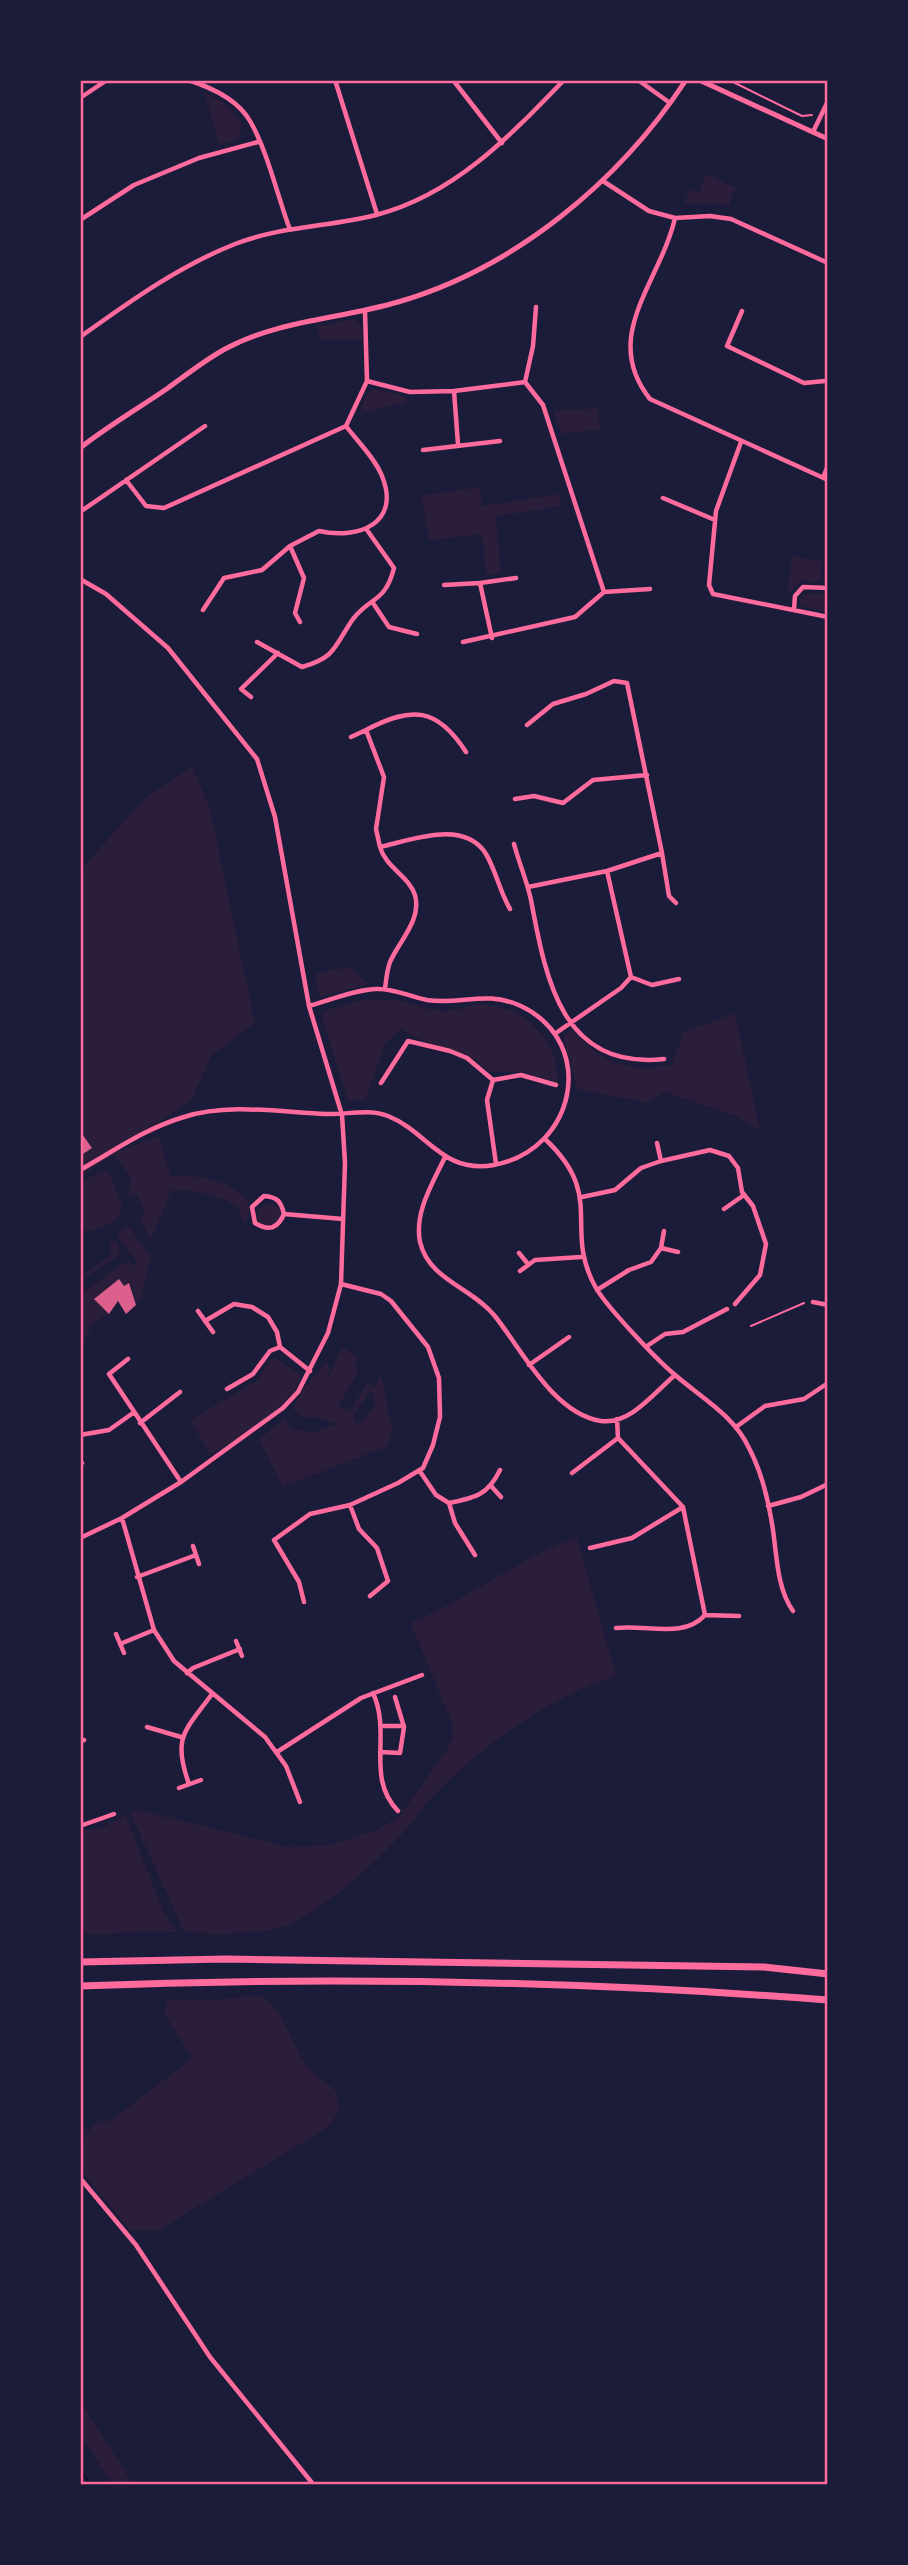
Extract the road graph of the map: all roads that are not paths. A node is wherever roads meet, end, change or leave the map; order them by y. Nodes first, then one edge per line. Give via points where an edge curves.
1 (107, 80) edge
2 (188, 80) edge
3 (335, 80) edge
4 (453, 80) edge
5 (564, 80) edge
6 (638, 80) edge
7 (686, 80) edge
8 (699, 80) edge
9 (209, 83) edge
10 (80, 98) edge
11 (828, 101) edge
12 (671, 103) junction
13 (813, 132) junction
14 (828, 139) edge
15 (258, 142) junction
16 (502, 144) junction
17 (603, 181) junction
18 (377, 214) junction
19 (675, 218) junction
20 (80, 220) edge
21 (289, 227) junction
22 (828, 263) edge
23 (536, 307) dead end
24 (365, 311) junction
25 (742, 312) dead end
26 (80, 337) edge
27 (828, 349) edge
28 (368, 381) junction
29 (525, 382) junction
30 (825, 382) junction
31 (828, 388) edge
32 (454, 391) junction
33 (205, 426) dead end
34 (346, 426) junction
35 (500, 441) dead end
36 (741, 442) junction
37 (458, 444) junction
38 (80, 448) edge
39 (423, 450) dead end
40 (828, 465) edge
41 (825, 479) edge
42 (126, 480) junction
43 (663, 498) dead end
44 (80, 512) edge
45 (715, 520) junction
46 (367, 530) junction
47 (290, 546) junction
48 (516, 578) dead end
49 (80, 579) edge
50 (480, 583) junction
51 (444, 586) dead end
52 (828, 588) edge
53 (650, 589) dead end
54 (604, 592) junction
55 (373, 603) junction
56 (794, 609) junction
57 (203, 610) dead end
58 (828, 617) edge
59 (300, 622) dead end
60 (417, 634) dead end
61 (492, 638) junction
62 (257, 642) dead end
63 (463, 642) dead end
64 (278, 653) junction
65 (251, 697) dead end
66 (527, 725) dead end
67 (366, 730) junction
68 (351, 737) dead end
69 (466, 752) dead end
70 (647, 775) junction
71 (515, 799) dead end
72 (514, 844) dead end
73 (380, 846) junction
74 (662, 853) junction
75 (607, 871) junction
76 (528, 887) junction
77 (676, 903) dead end
78 (510, 909) dead end
79 (631, 977) junction
80 (679, 979) dead end
81 (385, 989) junction
82 (309, 1006) junction
83 (572, 1022) junction
84 (556, 1034) junction
85 (664, 1059) dead end
86 (492, 1080) junction
87 (381, 1083) dead end
88 (556, 1085) dead end
89 (342, 1115) junction
90 (545, 1139) junction
91 (657, 1143) dead end
92 (445, 1157) junction
93 (661, 1161) junction
94 (496, 1164) junction
95 (80, 1170) edge
96 (744, 1195) junction
97 (582, 1197) junction
98 (724, 1209) dead end
99 (284, 1214) junction
100 (343, 1219) junction
101 (664, 1231) dead end
102 (661, 1248) junction
103 (678, 1252) dead end
104 (519, 1253) dead end
105 (581, 1257) junction
106 (528, 1264) junction
107 (520, 1271) dead end
108 (341, 1284) junction
109 (597, 1290) junction
110 (813, 1302) road end
111 (735, 1304) dead end
112 (828, 1305) edge
113 (727, 1309) dead end
114 (198, 1311) dead end
115 (205, 1321) junction
116 (213, 1332) dead end
117 (569, 1337) dead end
118 (647, 1346) junction
119 (280, 1348) junction
120 (128, 1359) dead end
121 (529, 1365) junction
122 (310, 1371) junction
123 (675, 1375) junction
124 (828, 1383) edge
125 (227, 1389) dead end
126 (180, 1392) dead end
127 (133, 1413) junction
128 (617, 1419) junction
129 (140, 1423) junction
130 (736, 1427) junction
131 (80, 1435) edge
132 (618, 1438) junction
133 (419, 1470) junction
134 (500, 1470) dead end
135 (572, 1473) dead end
136 (181, 1482) junction
137 (828, 1484) edge
138 (492, 1487) junction
139 (501, 1497) dead end
140 (449, 1503) junction
141 (349, 1505) junction
142 (768, 1506) junction
143 (683, 1507) junction
144 (122, 1518) junction
145 (80, 1538) edge
146 (193, 1546) dead end
147 (590, 1548) dead end
148 (196, 1555) junction
149 (475, 1555) dead end
150 (199, 1564) dead end
151 (137, 1577) junction
152 (370, 1596) dead end
153 (304, 1602) dead end
154 (793, 1611) dead end
155 (705, 1615) junction
156 (739, 1616) dead end
157 (616, 1628) dead end
158 (154, 1630) junction
159 (117, 1634) dead end
160 (236, 1641) dead end
161 (120, 1644) junction
162 (240, 1649) junction
163 (124, 1653) dead end
164 (242, 1656) dead end
165 (187, 1673) junction
166 (422, 1675) dead end
167 (373, 1693) junction
168 (212, 1694) junction
169 (395, 1697) dead end
170 (383, 1726) junction
171 (404, 1726) junction
172 (147, 1727) dead end
173 (181, 1737) junction
174 (277, 1752) junction
175 (380, 1752) junction
176 (201, 1780) dead end
177 (189, 1784) junction
178 (179, 1788) dead end
179 (300, 1802) dead end
180 (398, 1811) dead end
181 (114, 1814) dead end
182 (80, 1826) edge
183 (80, 1962) edge
184 (828, 1974) edge
185 (80, 1986) edge
186 (828, 2000) edge
187 (80, 2178) edge
188 (313, 2484) edge

1 - 10 street
2 - 9 street
3 - 18 street
4 - 16 street
5 - 16 street
6 - 12 street
7 - 12 street
8 - 13 street
9 - 15 street via 250,119
11 - 13 street
12 - 17 street
13 - 14 street
15 - 20 street via 199,158 134,185
15 - 21 street
16 - 18 street via 441,187
17 - 19 street via 649,211
17 - 24 street via 522,243 475,271 432,291
18 - 21 street
19 - 22 street via 731,219
19 - 36 street via 669,242 631,325 628,354 636,381 650,399
21 - 26 street via 196,262 138,295
23 - 29 street
24 - 28 street
24 - 38 street via 293,323 225,349
25 - 30 street via 727,346 804,383
27 - 30 street
28 - 32 street via 410,392
28 - 34 street
29 - 32 street
29 - 54 street via 543,405
30 - 31 street
32 - 37 street
33 - 42 street
34 - 42 street via 164,508 146,506
34 - 46 street via 381,473 388,496 381,516
35 - 37 street
36 - 41 street
36 - 45 street
37 - 39 street
40 - 41 street
42 - 44 street
43 - 45 street
45 - 56 street via 709,585 713,594
46 - 47 street via 338,535 319,531
46 - 55 street via 394,568 389,589
47 - 57 street via 262,570 225,578
47 - 59 street via 304,578 295,613
48 - 50 street
49 - 82 street via 106,594 168,648 257,759 275,817
50 - 51 street
50 - 61 street
52 - 56 street via 803,587 795,596
53 - 54 street
54 - 61 street via 575,617
55 - 60 street via 389,627
55 - 64 street via 354,618 336,651 322,661 302,667
56 - 58 street
61 - 63 street
62 - 64 street
64 - 65 street via 242,689
66 - 70 street via 553,704 614,681 627,683
67 - 68 street
67 - 69 street via 399,715 424,715 442,723
67 - 73 street via 384,777 376,829
70 - 71 street via 593,780 563,803 534,796
70 - 74 street
72 - 76 street
73 - 78 street via 454,834 470,838 486,856
73 - 81 street via 387,863 407,881 416,903 411,925 390,962
74 - 75 street
74 - 77 street via 669,895
75 - 76 street
75 - 79 street
76 - 83 street via 547,982
79 - 80 street via 652,985
79 - 83 street
81 - 82 street
81 - 84 street via 425,1000 488,996 507,1000
82 - 89 street
83 - 84 street
83 - 85 street via 593,1047 620,1059
84 - 90 street via 567,1069 567,1097 559,1120
86 - 87 street via 467,1058 408,1041
86 - 88 street via 522,1075
86 - 94 street via 487,1100
89 - 92 street via 370,1111 392,1117
89 - 95 street via 239,1110 185,1116 138,1135
89 - 100 street
90 - 94 street via 523,1157
90 - 97 street via 565,1158
91 - 93 street
92 - 94 street via 466,1164
92 - 121 street via 419,1215 427,1261 493,1313
93 - 96 street via 710,1150 724,1153 738,1168
93 - 97 street via 641,1168 615,1190
96 - 98 street
96 - 111 street via 765,1233 766,1256 755,1284
97 - 105 street
99 - 99 street via 280,1223 262,1228 252,1207 258,1199 273,1196 282,1204
99 - 100 street
100 - 108 street
101 - 102 street
102 - 103 street
102 - 109 street via 651,1262
104 - 106 street
105 - 106 street
105 - 109 street
106 - 107 street
108 - 122 street via 328,1333
108 - 133 street via 391,1301 428,1347 439,1378 440,1417 433,1445
109 - 118 street
110 - 112 street
113 - 118 street
114 - 115 street
115 - 116 street
115 - 119 street via 228,1306 252,1307 272,1321
117 - 121 street
118 - 123 street
119 - 122 street
119 - 125 street via 270,1352 253,1374
120 - 127 street via 109,1374
121 - 128 street via 568,1406 600,1421
122 - 136 street via 283,1408
123 - 128 street via 624,1419
123 - 130 street
124 - 130 street via 804,1399 765,1406
126 - 129 street
127 - 129 street
127 - 131 street via 109,1430
128 - 132 street
129 - 136 street
130 - 142 street via 750,1450
132 - 135 street
132 - 143 street
133 - 140 street via 436,1495
133 - 141 street
134 - 138 street
136 - 144 street
137 - 142 street
138 - 139 street
138 - 140 street via 471,1499
140 - 149 street via 455,1523
141 - 152 street via 359,1529 377,1548 388,1581
141 - 153 street via 310,1514 274,1540 299,1582
142 - 154 street via 783,1594
143 - 147 street via 632,1538
143 - 155 street
144 - 145 street
144 - 151 street
146 - 148 street
148 - 150 street
148 - 151 street
151 - 158 street
155 - 156 street
155 - 157 street via 695,1625 679,1629
158 - 161 street
158 - 165 street
159 - 161 street
160 - 162 street
161 - 163 street
162 - 164 street
162 - 165 street
165 - 168 street
166 - 167 street
167 - 170 street
167 - 174 street
168 - 173 street
168 - 174 street via 252,1724
169 - 171 street
170 - 171 street
170 - 175 street
171 - 175 street via 400,1753
172 - 173 street
173 - 177 street via 181,1763
174 - 179 street
175 - 180 street via 384,1794
176 - 177 street
177 - 178 street
181 - 182 street
183 - 184 highway via 226,1959 736,1967
185 - 186 highway via 425,1981
187 - 188 street via 136,2245 210,2357

